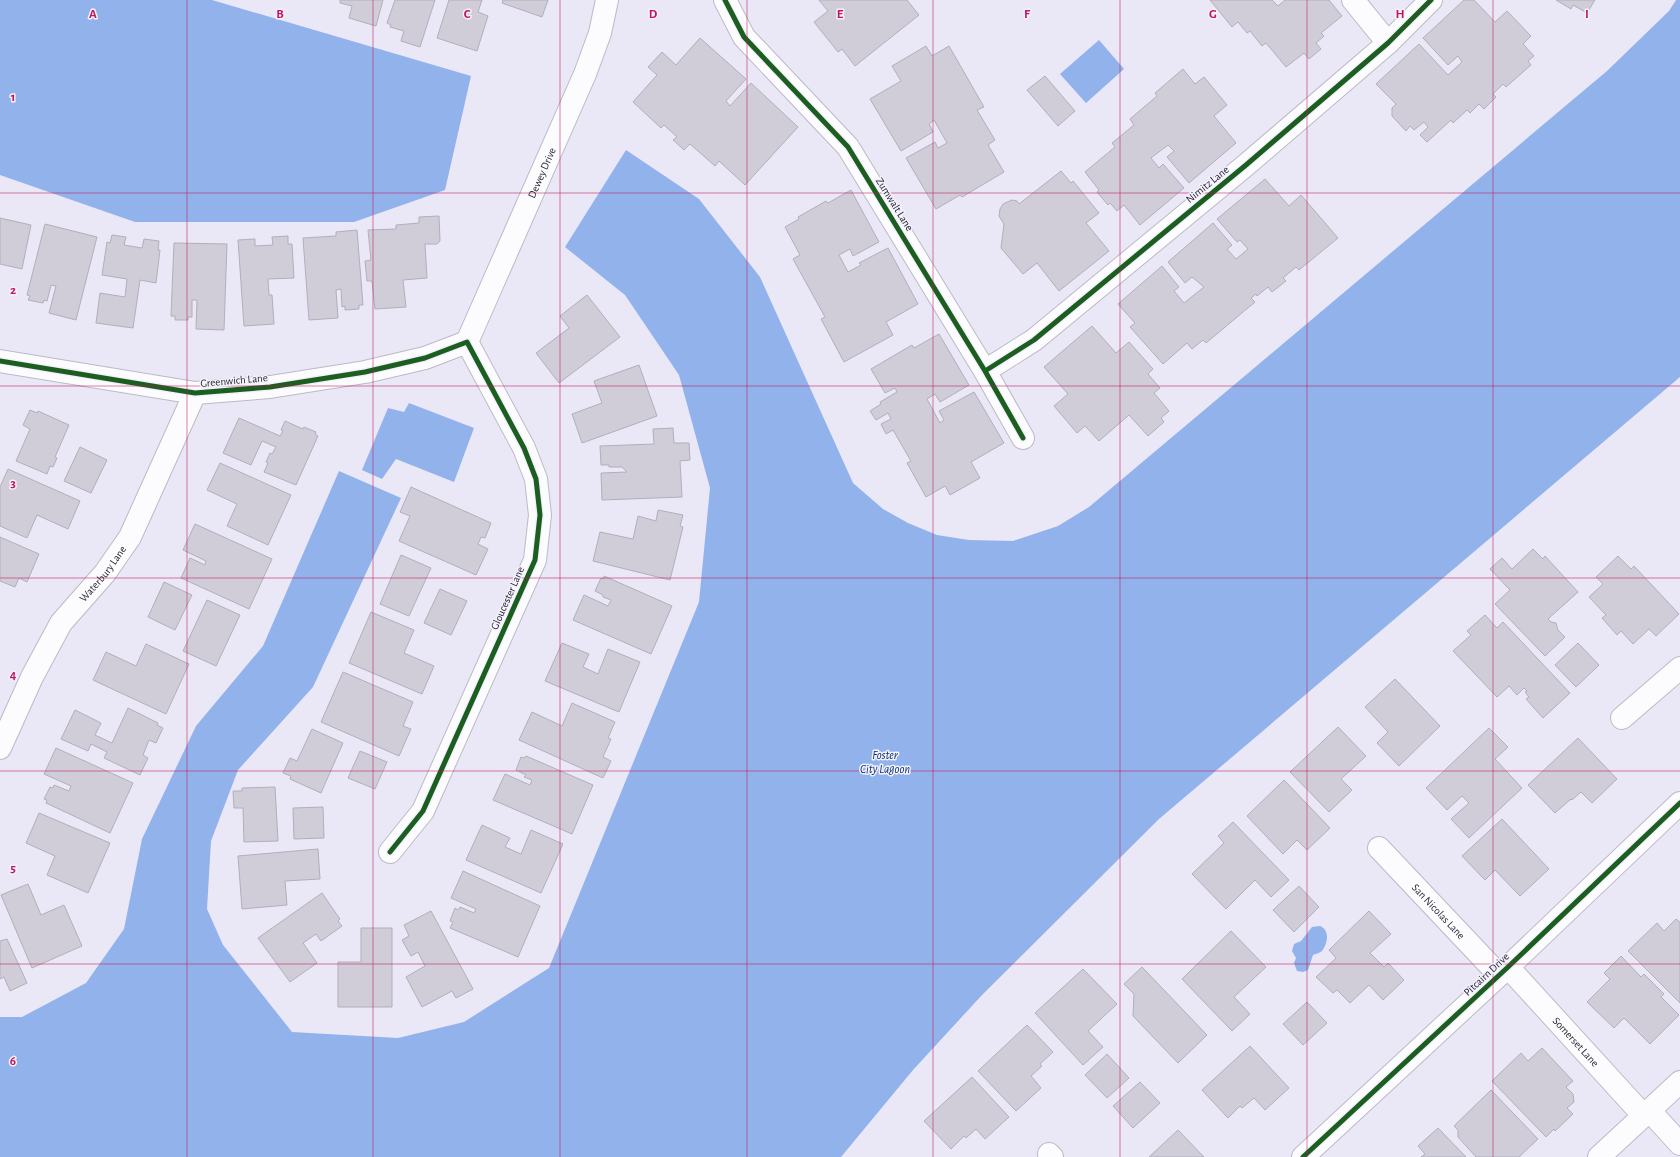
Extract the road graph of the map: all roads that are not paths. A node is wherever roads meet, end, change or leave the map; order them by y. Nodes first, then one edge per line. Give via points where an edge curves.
1 (607, 0) edge
2 (725, 0) edge
3 (1354, 0) edge
4 (1431, 0) edge
5 (1388, 43) junction
6 (467, 342) junction
7 (0, 361) edge
8 (986, 371) junction
9 (195, 393) junction
10 (1023, 438) dead end
11 (1680, 668) edge
12 (1622, 718) dead end
13 (0, 748) edge
14 (1680, 804) edge
15 (1379, 848) dead end
16 (390, 852) dead end
17 (1504, 971) junction
18 (1680, 1082) edge
19 (1646, 1113) junction
20 (1680, 1144) edge
21 (1303, 1157) edge
22 (1599, 1157) edge

1 - 6 street, Dewey Drive via 600,33 585,74
2 - 8 street, Zumwalt Lane via 744,37 848,147
3 - 5 street
4 - 5 street, Nimitz Lane
5 - 8 street, Nimitz Lane via 1246,165 1034,340
6 - 9 street, Greenwich Lane via 425,358 365,372 270,387
6 - 16 street, Gloucester Lane via 524,448 536,479 540,515 535,560 423,811
7 - 9 street, Greenwich Lane
8 - 10 street, Zumwalt Lane
9 - 13 street, Waterbury Lane via 130,537 105,573 61,623 32,676
11 - 12 street
14 - 17 street, Pitcairn Drive
15 - 17 street, San Nicolas Lane
17 - 19 street, Somerset Lane
17 - 21 street, Pitcairn Drive
18 - 19 street
19 - 20 street, Somerset Lane
19 - 22 street

